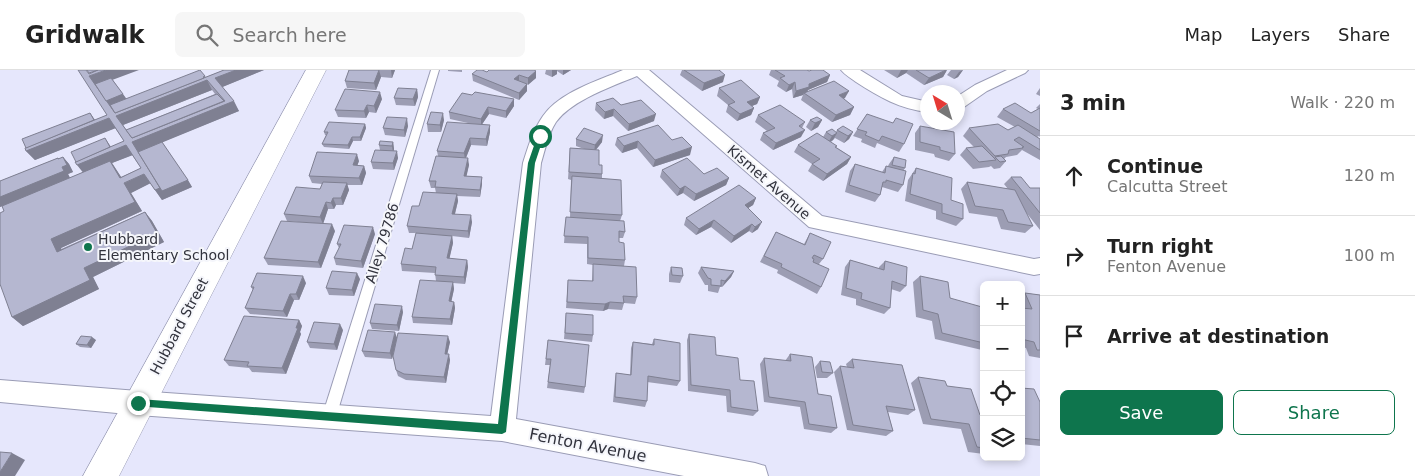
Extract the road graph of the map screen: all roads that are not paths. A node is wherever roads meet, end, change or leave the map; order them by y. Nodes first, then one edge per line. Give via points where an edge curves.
1 (316, 70) edge
2 (435, 70) edge
3 (638, 70) edge
4 (849, 70) edge
5 (1020, 70) edge
6 (965, 98) edge
7 (920, 106) edge
8 (1040, 266) edge
9 (2, 394) edge
10 (138, 403) junction
11 (328, 417) junction
12 (502, 429) junction
13 (100, 476) edge
14 (755, 476) edge

1 - 10 main road, Hubbard Street
2 - 11 lane, Alley 79786
3 - 8 street, Kismet Avenue via 816,222
3 - 12 street via 604,84 554,114 540,136 532,163
4 - 7 street via 895,100
5 - 6 street
9 - 10 street, Fenton Avenue
10 - 11 street, Fenton Avenue
10 - 13 main road, Hubbard Street
11 - 12 street, Fenton Avenue
12 - 14 street, Fenton Avenue

